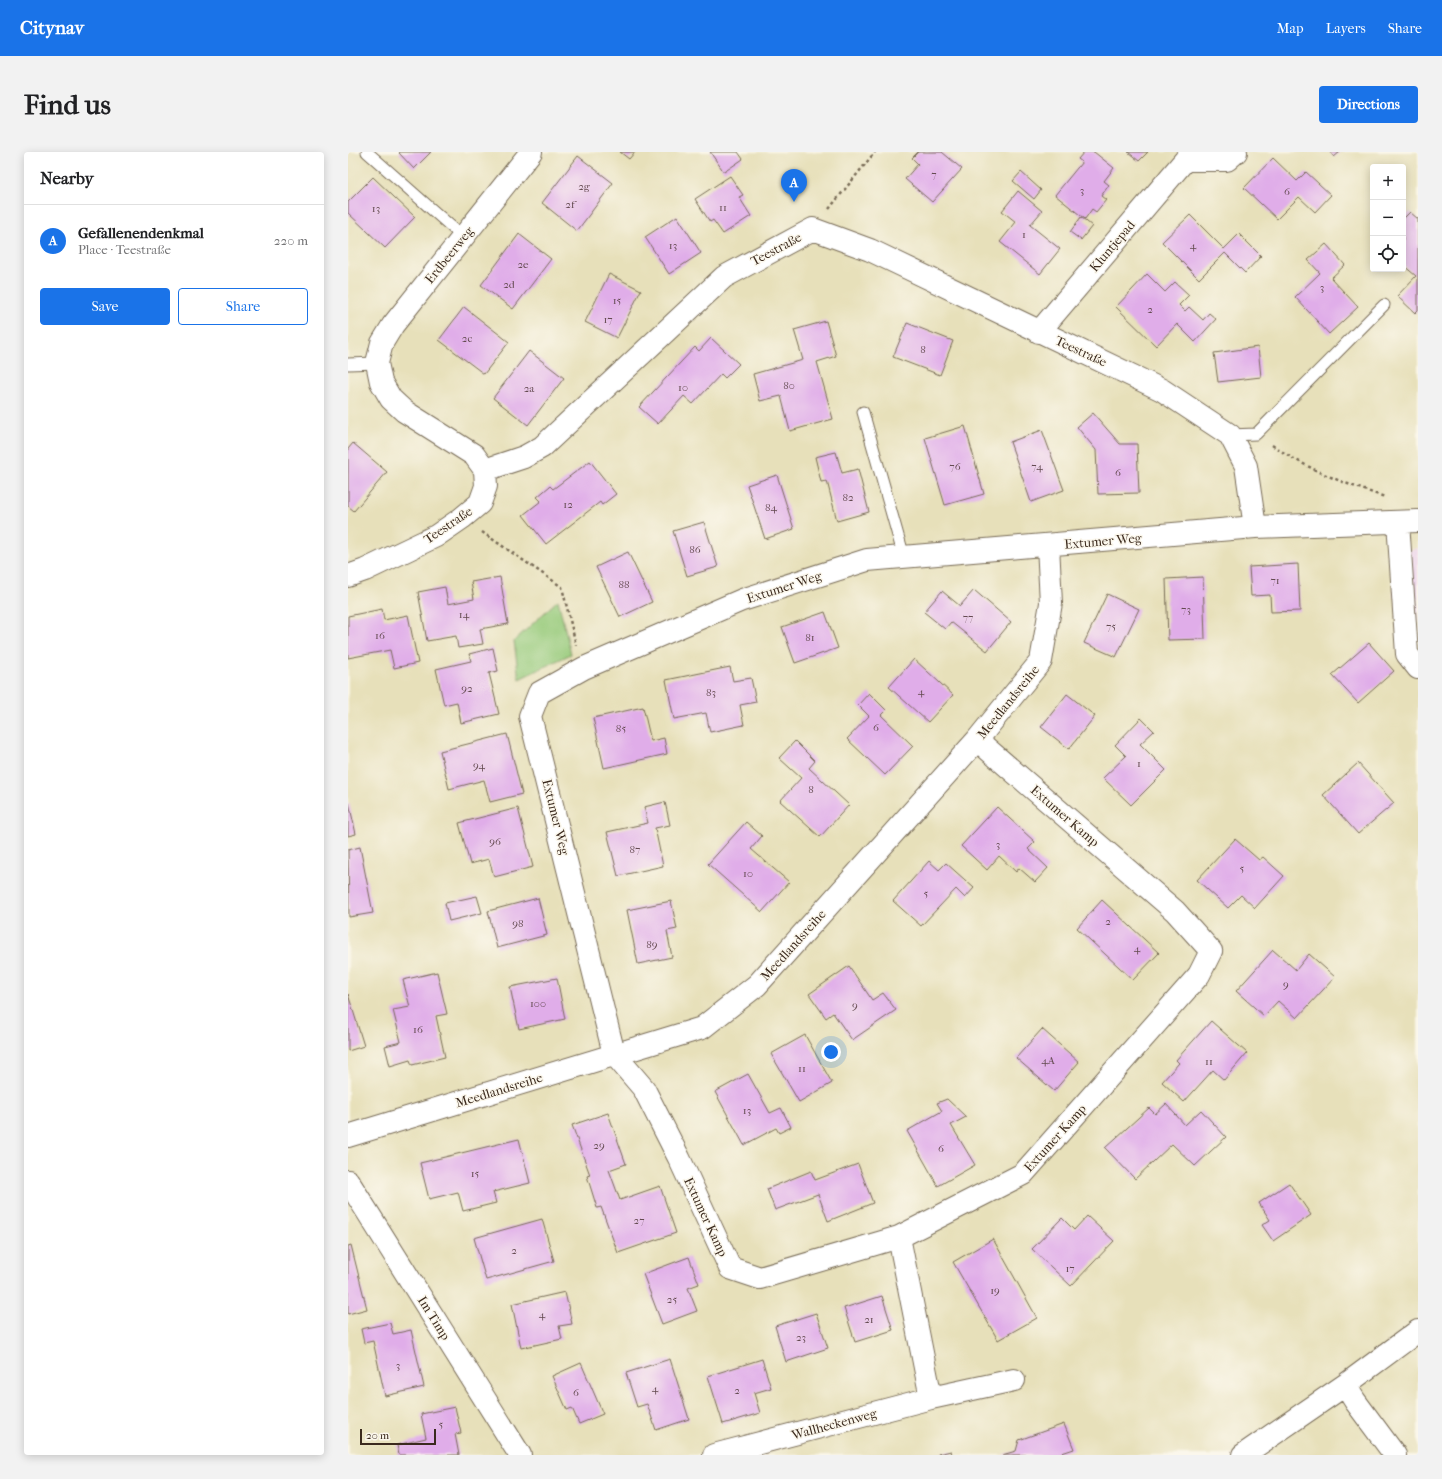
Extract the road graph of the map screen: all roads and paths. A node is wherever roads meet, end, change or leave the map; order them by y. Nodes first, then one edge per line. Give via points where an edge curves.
1 (366, 152) edge
2 (531, 152) edge
3 (875, 152) edge
4 (1236, 152) edge
5 (1188, 156) edge
6 (812, 229) junction
7 (463, 237) junction
8 (1384, 305) dead end
9 (1039, 332) junction
10 (377, 363) junction
11 (348, 364) edge
12 (863, 412) dead end
13 (1256, 434) junction
14 (1230, 435) junction
15 (485, 470) junction
16 (1388, 498) dead end
17 (462, 518) junction
18 (1408, 521) edge
19 (1255, 527) junction
20 (1048, 545) junction
21 (904, 557) junction
22 (348, 576) edge
23 (1418, 668) edge
24 (581, 669) junction
25 (977, 740) junction
26 (614, 1054) junction
27 (348, 1136) edge
28 (348, 1181) edge
29 (899, 1237) junction
30 (1418, 1331) edge
31 (1014, 1380) dead end
32 (1345, 1384) junction
33 (932, 1398) junction
34 (520, 1455) edge
35 (714, 1455) edge
36 (1243, 1455) edge
37 (1395, 1455) edge

1 - 7 lane
2 - 7 street, Erdbeerweg
3 - 6 path
4 - 5 street, Kluntjepad via 1227,160
5 - 9 street, Kluntjepad
6 - 9 street, Teestraße via 870,250
6 - 15 street, Teestraße via 724,277 542,447 524,457
7 - 10 street, Erdbeerweg via 392,325 382,344
8 - 13 lane
9 - 14 street, Teestraße via 1162,390
10 - 11 lane
10 - 15 street, Erdbeerweg via 381,382 391,400 474,455
12 - 21 lane
13 - 14 lane
13 - 16 path via 1291,458 1336,480
14 - 19 street, Teestraße via 1246,466
15 - 17 street, Teestraße via 486,486 480,503
17 - 22 street, Teestraße via 436,536
17 - 24 path via 562,586
18 - 19 street, Extumer Weg
18 - 23 street via 1407,654
19 - 20 street, Extumer Weg
20 - 21 street, Extumer Weg
20 - 25 street, Meedlandsreihe via 1051,603 1041,661
21 - 24 street, Extumer Weg via 867,560 742,600
24 - 26 street, Extumer Weg via 539,693 530,716
25 - 26 street, Meedlandsreihe via 757,985 702,1028
25 - 29 street, Extumer Kamp via 1175,911 1211,951 1199,975 1023,1174
26 - 27 street, Meedlandsreihe
26 - 29 street, Extumer Kamp via 644,1089 730,1268 760,1278
28 - 34 street, Im Timp
29 - 33 street
30 - 32 street
31 - 33 street, Wallheckenweg
32 - 36 street
32 - 37 street
33 - 35 street, Wallheckenweg

